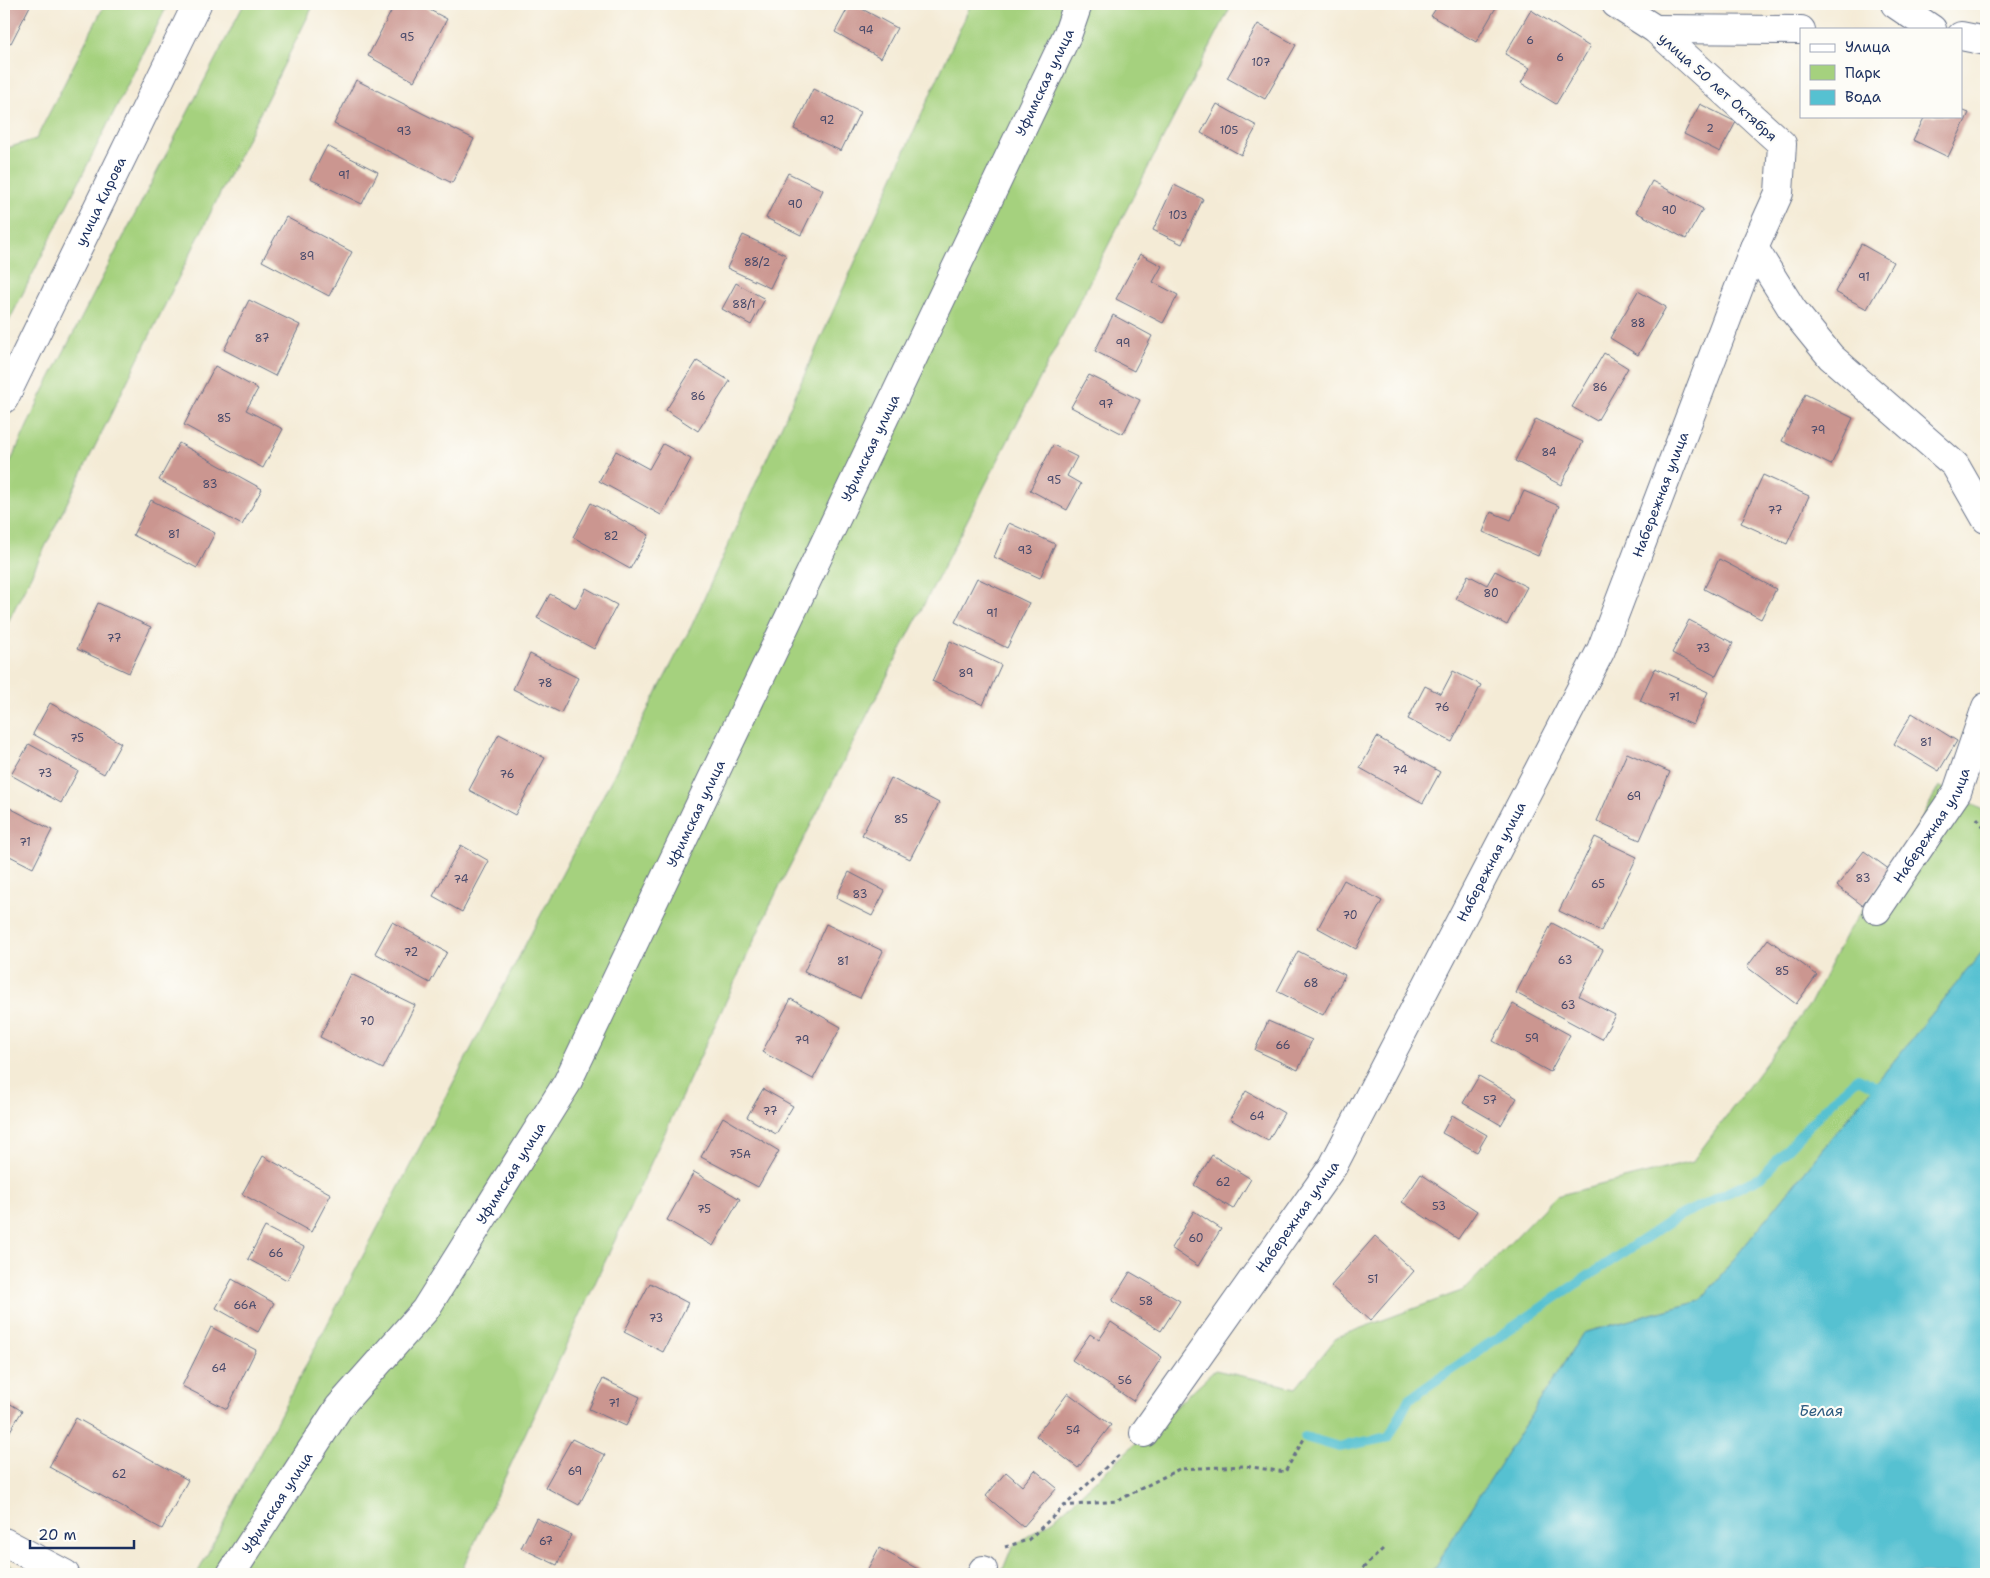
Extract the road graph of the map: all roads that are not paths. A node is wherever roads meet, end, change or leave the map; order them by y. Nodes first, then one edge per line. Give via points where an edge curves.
1 (197, 4) edge
2 (1078, 4) edge
3 (1616, 4) edge
4 (1895, 4) edge
5 (1931, 28) edge
6 (1655, 29) junction
7 (1800, 30) edge
8 (1962, 36) edge
9 (1986, 41) edge
10 (1782, 144) joint
11 (1754, 248) junction
12 (4, 399) edge
13 (1986, 519) edge
14 (1986, 707) edge
15 (1877, 910) dead end
16 (1144, 1433) road end
17 (4, 1542) edge
18 (65, 1574) edge
19 (232, 1574) edge

1 - 12 street, улица Кирова
2 - 19 street, Уфимская улица via 1068,33 567,1083 425,1310 339,1407
3 - 6 street, улица 50 лет Октября
4 - 5 street
6 - 7 street, улица 50 лет Октября
6 - 10 street, улица 50 лет Октября
8 - 9 street
10 - 11 street, Набережная улица via 1779,193
11 - 13 street via 1792,309 1831,357 1955,465
11 - 16 street, Набережная улица via 1601,650 1333,1166
14 - 15 street, Набережная улица via 1957,792
17 - 18 street

